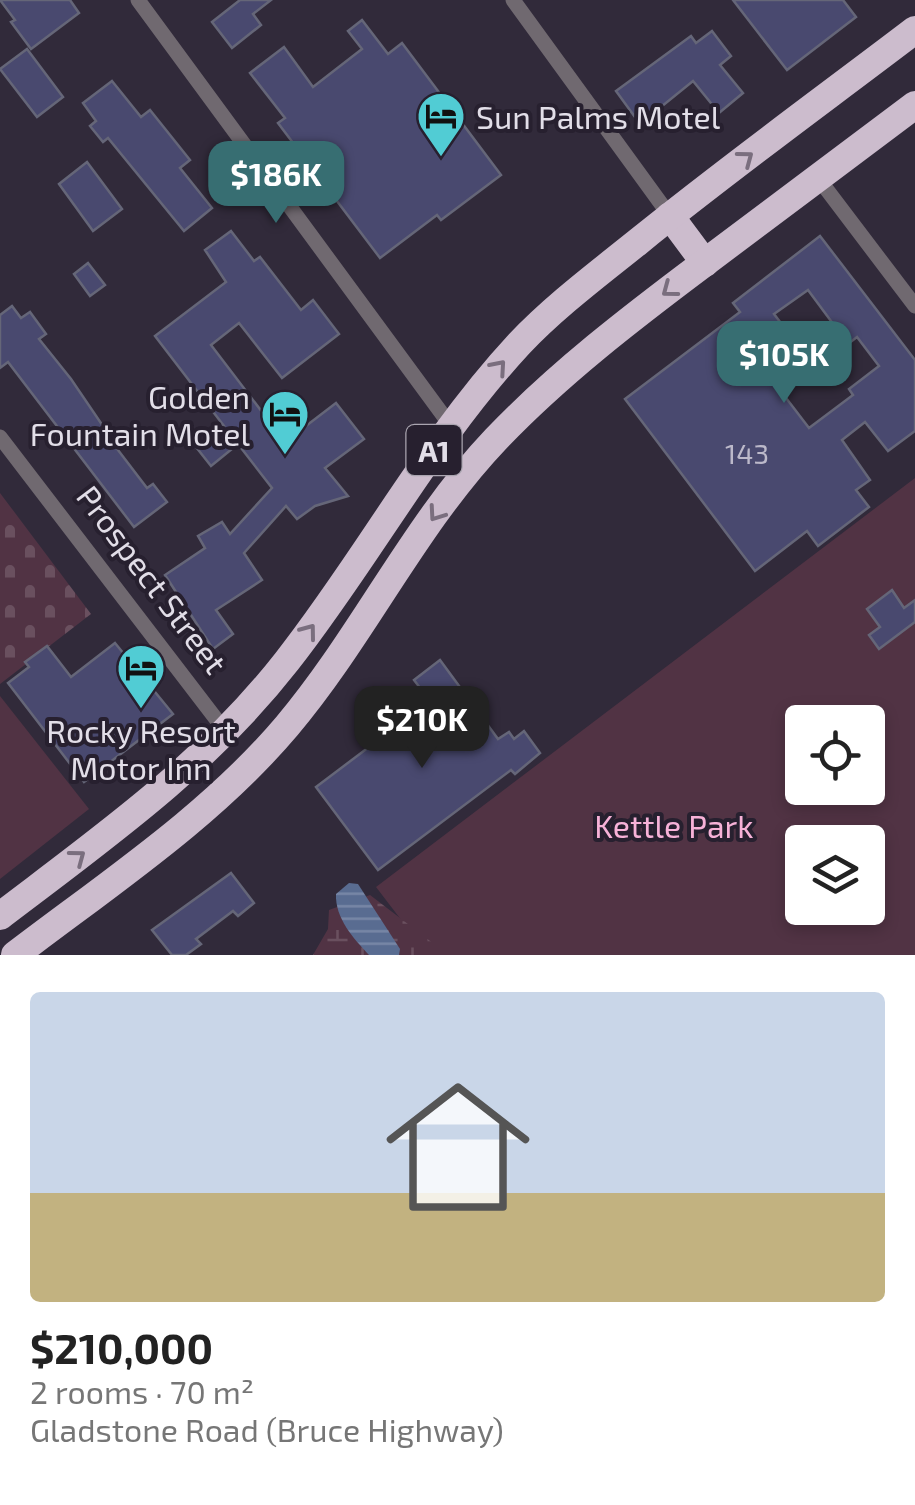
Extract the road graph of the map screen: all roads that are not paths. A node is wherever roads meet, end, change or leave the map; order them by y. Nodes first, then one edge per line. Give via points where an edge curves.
1 (513, 0) edge
2 (145, 2) edge
3 (915, 30) edge
4 (915, 105) edge
5 (818, 178) junction
6 (670, 216) junction
7 (705, 263) junction
8 (915, 306) edge
9 (451, 426) junction
10 (0, 437) edge
11 (226, 732) junction
12 (252, 762) junction
13 (0, 916) edge
14 (15, 955) edge

1 - 6 street
2 - 9 street
6 -> 3 highway, A1
4 - 5 highway, A1
5 - 7 highway, A1
5 - 8 street
6 - 7 highway
9 -> 6 highway, A1 via 521,342
7 -> 12 highway, A1 via 588,354 482,453 320,684
11 -> 9 highway, A1 via 316,622
10 - 11 street, Prospect Street
11 - 12 highway, Prospect Street
13 -> 11 highway, A1 via 189,770
12 - 14 highway, A1

